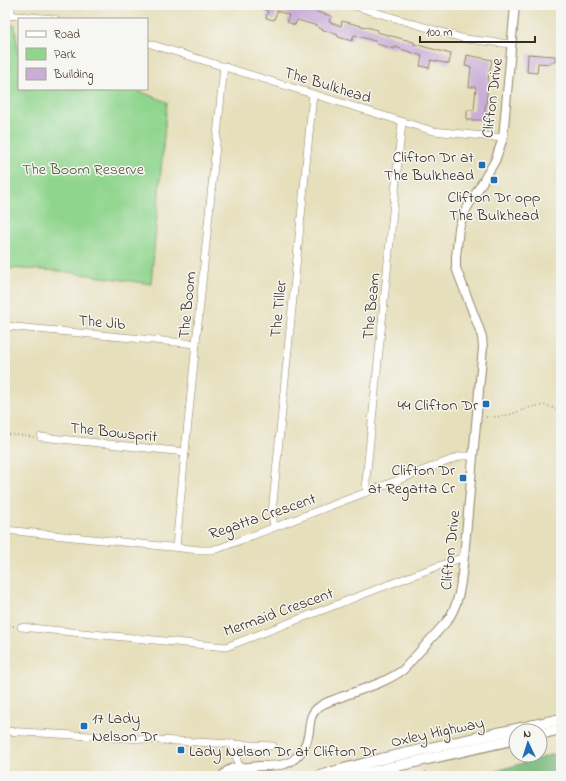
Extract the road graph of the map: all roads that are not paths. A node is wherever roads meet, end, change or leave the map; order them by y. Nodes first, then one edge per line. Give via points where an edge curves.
1 (11, 5) edge
2 (351, 5) edge
3 (515, 5) edge
4 (8, 15) edge
5 (43, 18) edge
6 (148, 43) edge
7 (511, 44) junction
8 (224, 66) junction
9 (313, 94) junction
10 (402, 122) junction
11 (503, 138) junction
12 (5, 326) edge
13 (196, 344) junction
14 (40, 437) road end
15 (185, 452) junction
16 (472, 456) junction
17 (367, 492) junction
18 (274, 528) junction
19 (5, 530) edge
20 (176, 547) junction
21 (464, 557) junction
22 (561, 566) edge
23 (561, 576) edge
24 (22, 627) dead end
25 (561, 719) edge
26 (561, 729) edge
27 (5, 731) edge
28 (548, 732) edge
29 (508, 741) edge
30 (233, 744) junction
31 (273, 746) dead end
32 (239, 768) junction
33 (222, 776) edge
34 (234, 776) edge
35 (320, 776) edge
36 (353, 776) edge

1 - 4 street
2 - 7 street via 465,39
3 - 7 street, Clifton Drive
4 - 5 street
6 - 8 street, The Bulkhead
7 - 11 street, Clifton Drive
8 - 9 street, The Bulkhead
8 - 13 street, The Boom
9 - 10 street, The Bulkhead
9 - 18 street, The Tiller via 272,505
10 - 11 street, The Bulkhead via 433,131
10 - 17 street, The Beam
11 - 16 street, Clifton Drive via 495,161 464,213 459,228 456,257 456,268 479,328 483,346
12 - 13 street, The Jib
13 - 15 street, The Boom
14 - 15 street, The Bowsprit
15 - 20 street, The Boom
16 - 17 street, Regatta Crescent via 460,456
16 - 21 street, Clifton Drive
17 - 18 street, Regatta Crescent
18 - 20 street, Regatta Crescent via 215,549
19 - 20 street, Regatta Crescent
21 - 24 street, Mermaid Crescent via 226,647
21 - 32 street, Clifton Drive via 458,598 452,613 403,670 386,680 318,707 310,721 306,744 297,757 285,764
22 - 23 street
25 - 35 main road, Oxley Highway via 381,759
26 - 28 main road
27 - 30 street
29 - 36 main road, Oxley Highway
30 - 31 street
30 - 32 street
32 - 33 street, Clifton Drive via 233,768
32 - 34 street

